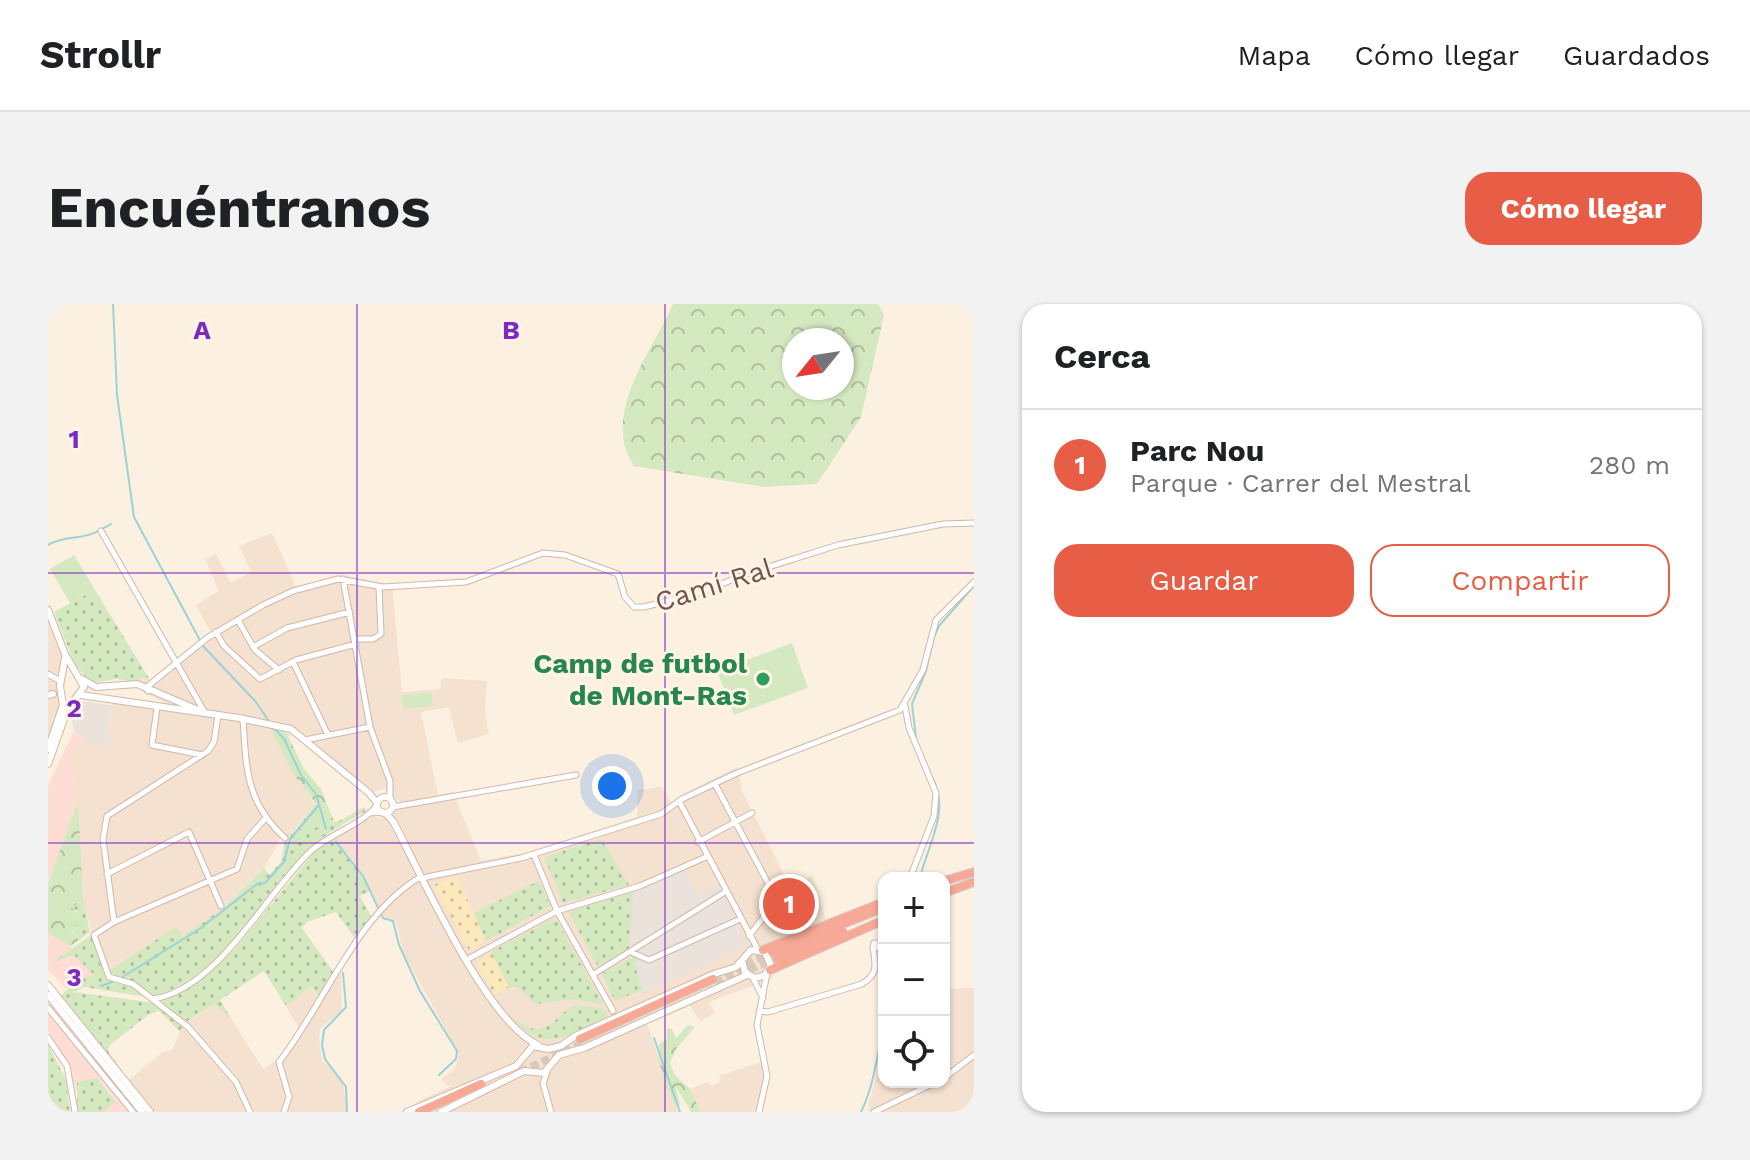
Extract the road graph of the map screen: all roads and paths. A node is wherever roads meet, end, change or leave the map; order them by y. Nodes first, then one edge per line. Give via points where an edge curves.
1 (974, 523) edge
2 (101, 531) dead end
3 (343, 579) junction
4 (974, 582) edge
5 (381, 587) junction
6 (48, 610) edge
7 (350, 612) junction
8 (237, 620) junction
9 (216, 632) junction
10 (355, 642) junction
11 (253, 647) junction
12 (65, 654) junction
13 (293, 662) junction
14 (175, 665) junction
15 (280, 670) junction
16 (48, 674) edge
17 (81, 678) junction
18 (153, 681) junction
19 (62, 685) junction
20 (143, 688) junction
21 (50, 694) edge
22 (81, 696) junction
23 (905, 706) junction
24 (157, 707) junction
25 (205, 713) junction
26 (218, 716) junction
27 (243, 718) junction
28 (370, 727) junction
29 (328, 735) junction
30 (305, 740) junction
31 (48, 749) edge
32 (203, 755) junction
33 (48, 764) edge
34 (576, 775) dead end
35 (715, 784) junction
36 (385, 802) junction
37 (680, 802) junction
38 (369, 813) junction
39 (383, 813) junction
40 (752, 813) dead end
41 (265, 819) junction
42 (393, 821) junction
43 (735, 822) junction
44 (285, 838) dead end
45 (698, 842) junction
46 (534, 855) junction
47 (706, 857) junction
48 (912, 872) edge
49 (974, 872) edge
50 (107, 874) junction
51 (423, 878) junction
52 (950, 880) edge
53 (208, 882) junction
54 (974, 882) edge
55 (792, 890) dead end
56 (725, 892) junction
57 (950, 892) edge
58 (878, 899) edge
59 (778, 902) junction
60 (800, 905) dead end
61 (221, 906) dead end
62 (878, 906) edge
63 (878, 907) edge
64 (864, 908) junction
65 (557, 911) junction
66 (740, 919) junction
67 (878, 919) edge
68 (878, 921) edge
69 (114, 922) junction
70 (760, 948) junction
71 (873, 948) dead end
72 (633, 953) junction
73 (468, 959) junction
74 (742, 961) junction
75 (769, 971) junction
76 (593, 975) junction
77 (750, 976) junction
78 (715, 982) tunnel mouth
79 (48, 985) edge
80 (49, 996) edge
81 (763, 998) junction
82 (152, 999) junction
83 (48, 1008) edge
84 (59, 1008) junction
85 (613, 1011) dead end
86 (759, 1011) junction
87 (59, 1018) junction
88 (522, 1037) junction
89 (48, 1038) edge
90 (582, 1041) tunnel mouth
91 (538, 1045) junction
92 (548, 1049) junction
93 (525, 1055) junction
94 (974, 1055) edge
95 (553, 1061) junction
96 (548, 1071) junction
97 (531, 1073) junction
98 (950, 1073) edge
99 (543, 1083) junction
100 (924, 1088) edge
101 (75, 1112) edge
102 (133, 1112) edge
103 (142, 1112) edge
104 (150, 1112) edge
105 (250, 1112) edge
106 (284, 1112) edge
107 (407, 1112) edge
108 (419, 1112) edge
109 (432, 1112) edge
110 (441, 1112) edge
111 (551, 1112) edge
112 (759, 1112) edge
113 (874, 1112) edge

1 - 5 street, Camí Ral via 838,545 644,607 628,601 618,574 554,553 532,555 476,580
2 - 14 street
3 - 5 street
3 - 7 street
3 - 8 street via 293,591
4 - 23 street via 936,620 923,670
5 - 10 street via 381,634
6 - 12 main road
7 - 10 street
7 - 11 street via 287,628
8 - 9 street
8 - 11 street
9 - 14 street
9 - 15 street via 256,677
10 - 13 street
10 - 28 street
11 - 15 street
12 - 17 main road
12 - 19 main road
13 - 15 street
13 - 29 street
14 - 18 street
14 - 25 street
16 - 19 street
17 - 19 main road via 73,675
17 - 20 main road via 96,687
17 - 22 main road
18 - 20 street
18 - 20 street
19 - 21 street
19 - 22 main road via 67,697
19 - 31 main road via 61,712
20 - 25 main road
22 - 24 main road
22 - 33 main road via 68,708
23 - 35 street
23 - 48 street via 937,803
24 - 25 main road
24 - 32 street via 152,745
25 - 26 main road
26 - 27 main road
26 - 32 street via 213,746
27 - 30 main road via 291,729
27 - 41 street via 247,768
28 - 29 street
28 - 36 street via 390,781
29 - 30 street
30 - 36 main road
32 - 50 street via 107,816
34 - 36 street via 402,804
35 - 37 street
35 - 43 street
36 - 38 street
36 - 39 main road
36 - 39 main road
36 - 42 main road
37 - 45 street
37 - 46 street via 661,814
38 - 39 street
38 - 82 street via 305,857 225,953 185,985
39 - 42 main road
40 - 43 street
41 - 44 street
41 - 53 street via 247,839 237,869
42 - 51 main road
43 - 45 street
43 - 59 street
45 - 47 street
46 - 51 street
46 - 65 street
47 - 56 street
47 - 65 street via 640,886
49 - 52 highway
50 - 53 street via 180,833 192,834
50 - 69 street
51 - 73 main road
51 - 106 street via 403,888 380,912 279,1062 289,1097
53 - 61 street
53 - 69 street
54 - 57 highway
55 - 59 street
56 - 66 street
56 - 72 street
58 - 64 street
59 - 60 street
59 - 70 street via 767,912
62 - 64 highway
63 - 70 highway
64 - 70 highway
65 - 73 street
65 - 76 street
66 - 70 street
66 - 72 street via 649,960
67 - 70 highway
68 - 75 highway
69 - 82 street via 94,935 109,977 133,984
70 - 74 main road
70 - 75 main road via 771,960
71 - 86 street via 874,976 862,984
72 - 76 street
73 - 88 main road via 500,1014
74 - 77 main road
74 - 92 main road
75 - 77 main road
75 - 81 street
76 - 85 street
77 - 81 street
77 - 95 main road via 584,1048 566,1051
78 - 90 highway
79 - 104 main road
80 - 84 main road
81 - 86 street
82 - 105 street via 188,1027 236,1082
83 - 87 street
84 - 87 street
84 - 103 main road
86 - 112 street via 757,1030 767,1076
87 - 102 street
88 - 91 main road
88 - 93 main road
89 - 101 street via 67,1066
91 - 92 main road
91 - 93 main road
92 - 95 main road
93 - 97 main road
93 - 107 main road via 511,1068
94 - 98 street
95 - 96 main road
96 - 97 main road
96 - 99 street
97 - 99 street
97 - 110 main road via 519,1073
99 - 111 street
100 - 113 street
108 - 109 highway via 482,1086

